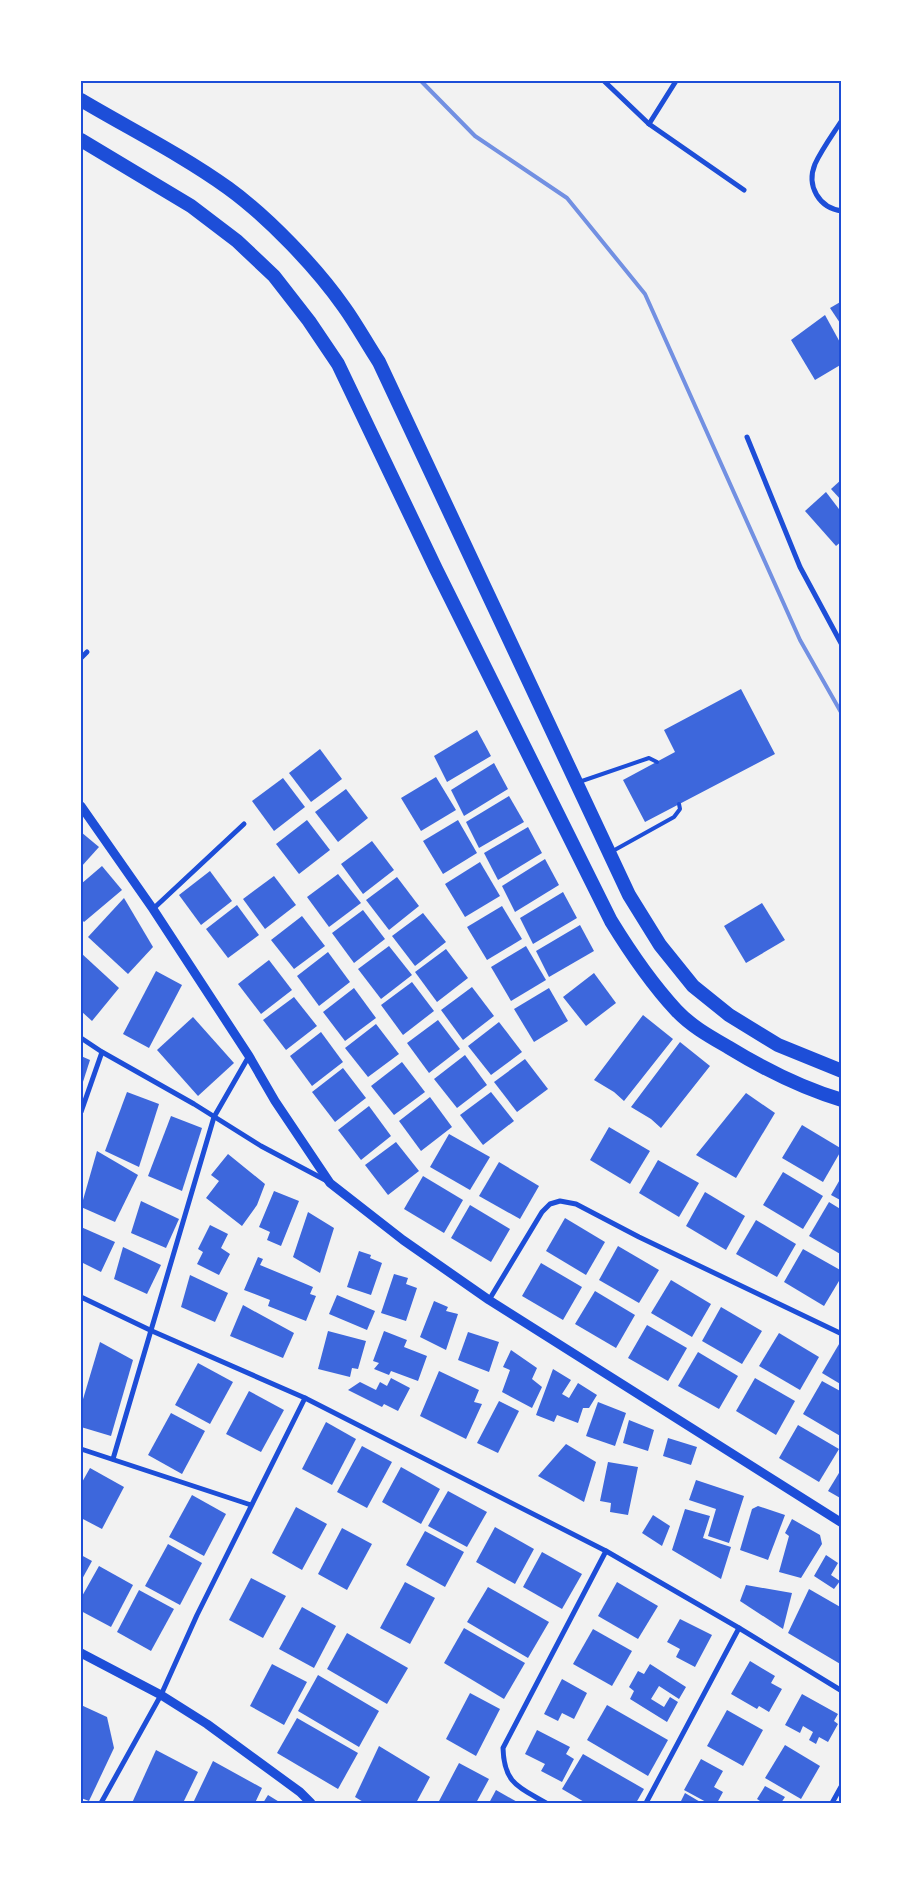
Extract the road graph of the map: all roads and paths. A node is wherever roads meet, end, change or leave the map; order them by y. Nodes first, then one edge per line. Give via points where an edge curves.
1 (604, 81) edge
2 (676, 81) edge
3 (81, 100) edge
4 (842, 120) edge
5 (649, 124) junction
6 (81, 140) edge
7 (744, 190) dead end
8 (842, 211) edge
9 (747, 438) dead end
10 (842, 645) edge
11 (87, 652) dead end
12 (81, 658) edge
13 (657, 762) dead end
14 (576, 783) junction
15 (679, 804) dead end
16 (81, 806) edge
17 (244, 824) dead end
18 (609, 853) junction
19 (153, 909) junction
20 (81, 1038) edge
21 (102, 1052) junction
22 (249, 1056) junction
23 (842, 1071) edge
24 (842, 1100) edge
25 (81, 1112) edge
26 (214, 1117) junction
27 (330, 1183) junction
28 (81, 1297) edge
29 (489, 1300) junction
30 (152, 1331) junction
31 (842, 1334) edge
32 (305, 1398) junction
33 (81, 1450) edge
34 (113, 1459) junction
35 (251, 1505) junction
36 (842, 1523) edge
37 (606, 1551) junction
38 (739, 1628) junction
39 (81, 1653) edge
40 (842, 1691) edge
41 (161, 1695) junction
42 (842, 1785) edge
43 (101, 1803) edge
44 (311, 1803) edge
45 (546, 1803) edge
46 (646, 1803) edge
47 (832, 1803) edge

1 - 5 street
2 - 5 street
3 - 14 highway via 229,188 306,260 344,307 379,362
4 - 8 street via 815,165 812,180 822,204
5 - 7 street
6 - 24 highway via 191,206 237,241 274,276 309,321 338,364 611,921 653,983 676,1011 696,1028 784,1079
9 - 10 street via 800,567
11 - 12 street
13 - 14 lane via 649,758
14 - 18 highway
15 - 18 lane via 680,809 674,817
16 - 19 street
17 - 19 street
18 - 23 highway via 629,895 660,945 693,986 729,1016 778,1045
19 - 22 street
20 - 21 street
21 - 25 street
21 - 26 street
22 - 26 street
22 - 27 street
26 - 27 street
26 - 30 street
27 - 29 street via 402,1240
28 - 30 street
29 - 31 street via 542,1212 550,1204 560,1201 576,1204
29 - 36 street
30 - 32 street
30 - 34 street
32 - 35 street
32 - 37 street
33 - 34 street
34 - 35 street
35 - 41 street
37 - 38 street
37 - 45 street via 503,1748 508,1775 516,1785
38 - 40 street
38 - 46 street
39 - 41 street
41 - 43 street
41 - 44 street via 231,1741
42 - 47 street

